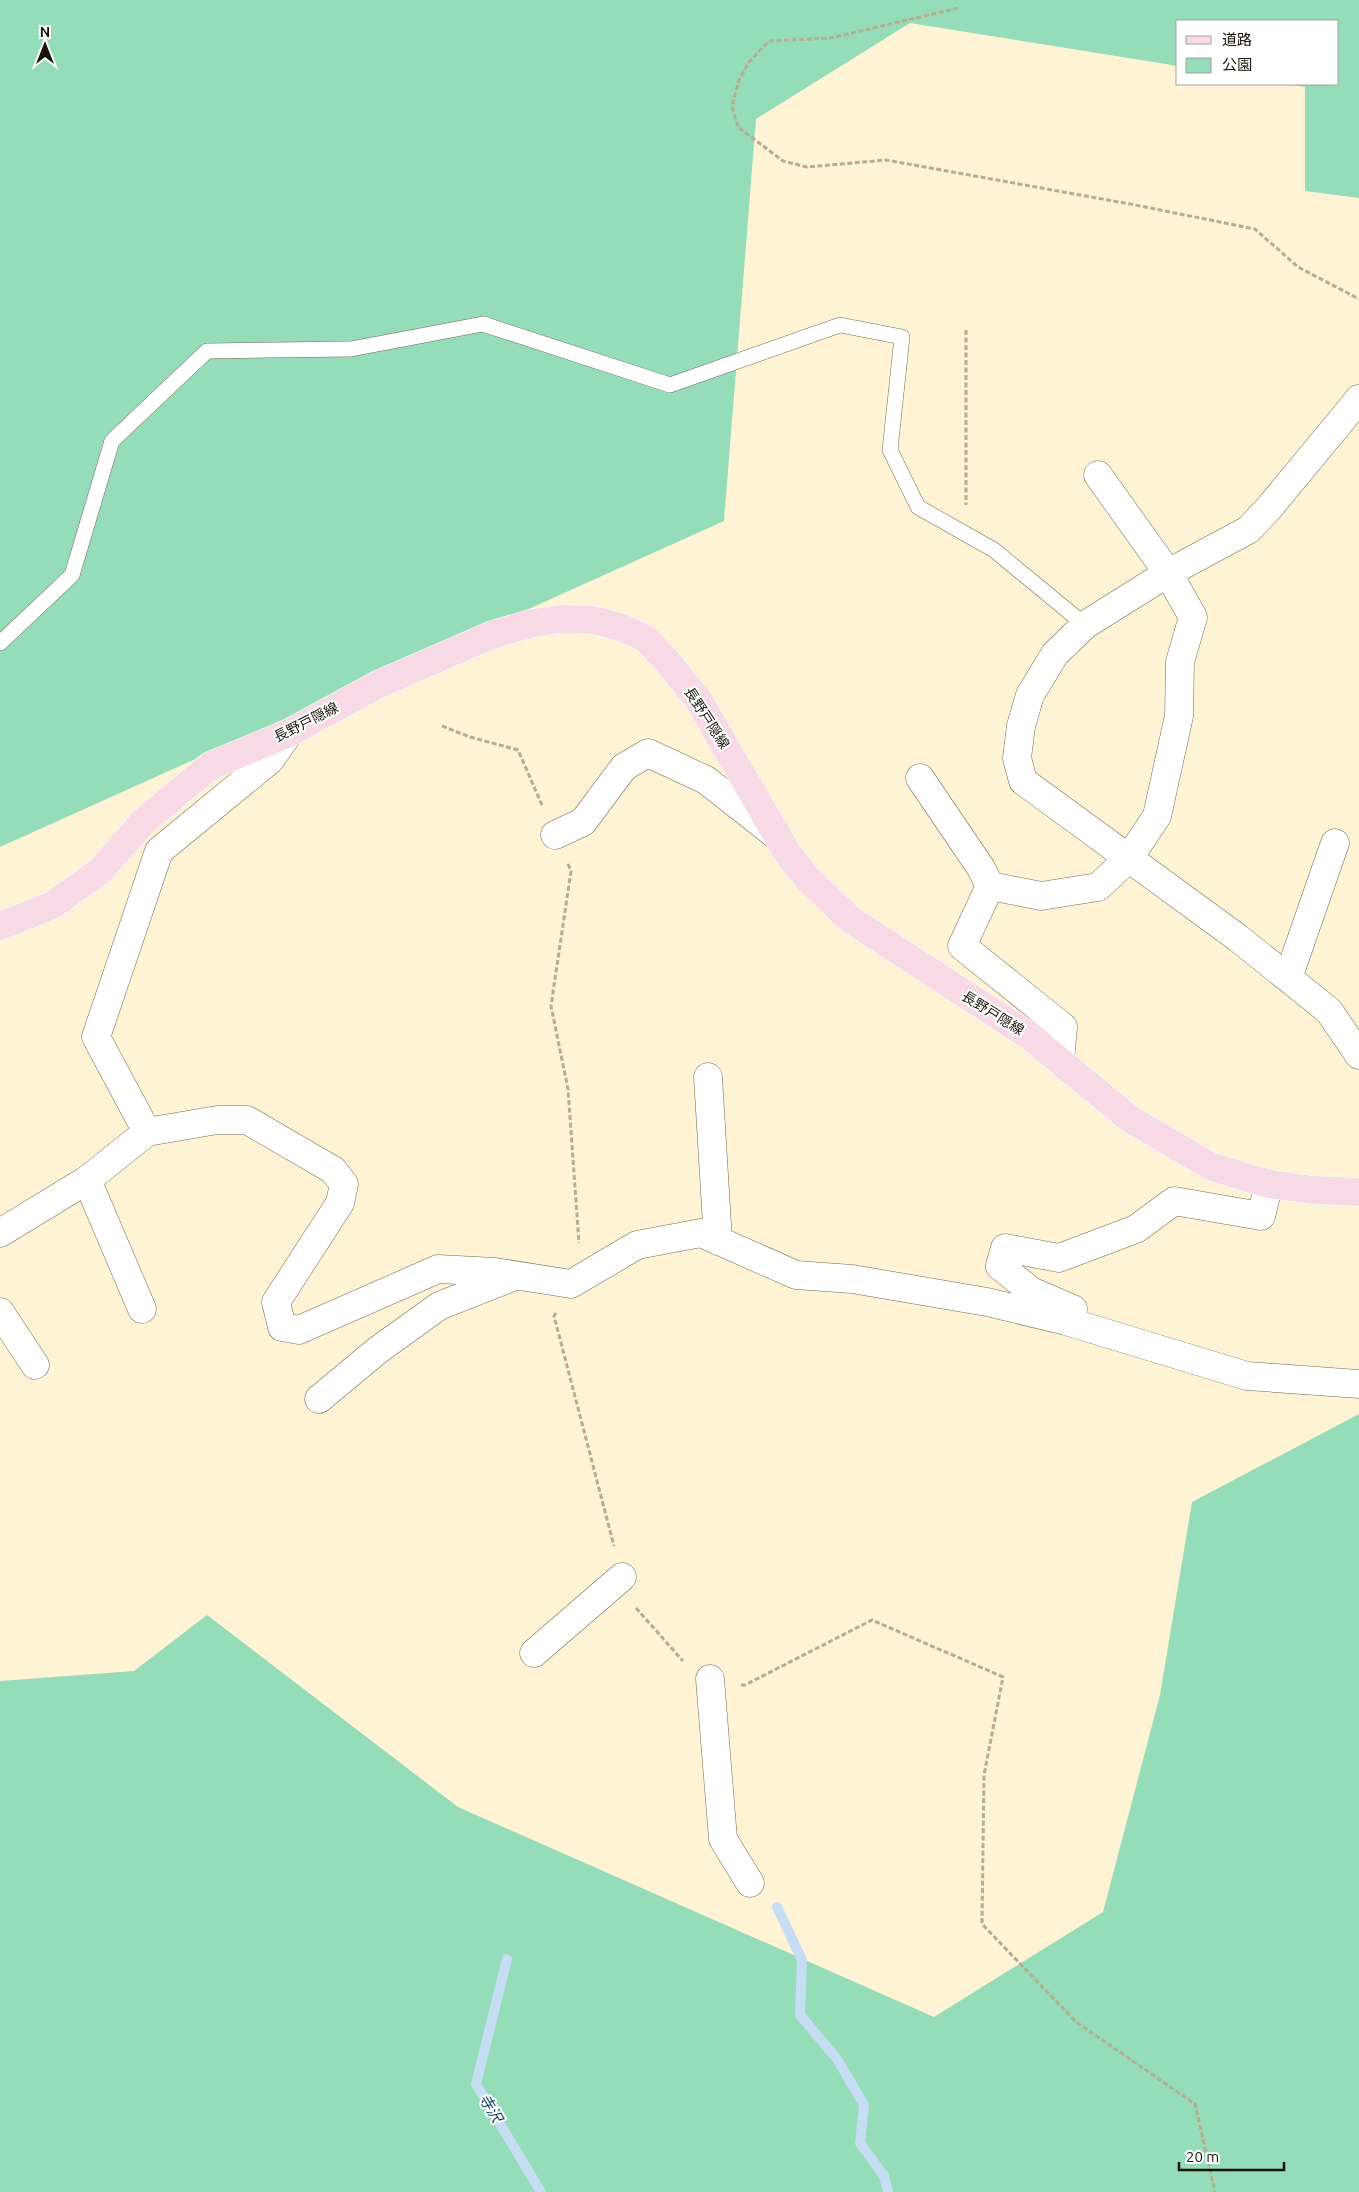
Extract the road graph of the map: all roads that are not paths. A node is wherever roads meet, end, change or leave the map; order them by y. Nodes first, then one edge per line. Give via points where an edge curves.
1 (1359, 399) edge
2 (1098, 474) dead end
3 (1168, 573) junction
4 (1085, 625) junction
5 (0, 643) edge
6 (289, 733) junction
7 (920, 778) dead end
8 (555, 835) road end
9 (778, 837) junction
10 (1335, 843) dead end
11 (1129, 858) junction
12 (990, 886) junction
13 (0, 926) edge
14 (1288, 978) junction
15 (1359, 1055) edge
16 (1060, 1061) junction
17 (708, 1077) dead end
18 (148, 1132) junction
19 (87, 1180) junction
20 (1269, 1184) junction
21 (1359, 1192) edge
22 (0, 1232) edge
23 (718, 1241) junction
24 (516, 1275) junction
25 (142, 1309) dead end
26 (0, 1312) edge
27 (1066, 1321) junction
28 (35, 1365) dead end
29 (1359, 1384) edge
30 (319, 1399) dead end
31 (622, 1577) road end
32 (534, 1653) dead end
33 (710, 1679) road end
34 (750, 1883) dead end

1 - 3 street via 1248,530
2 - 3 street
3 - 4 street
3 - 11 street via 1193,617 1180,662 1179,716 1157,816
4 - 5 lane via 994,550 918,507 890,450 902,337 840,325 670,385 483,324 351,349 207,351 112,441 72,575
4 - 11 street via 1054,654 1030,695 1021,726 1017,758 1024,781
6 - 9 main road, 長野戸隠線 via 379,684 492,635 561,619 593,620 645,638 666,660 699,701
6 - 13 main road, 長野戸隠線 via 210,766 144,821 101,870 53,905
6 - 18 street via 270,760 159,851 96,1037
7 - 12 street
8 - 9 street via 583,822 624,767 648,753 706,780
9 - 16 main road, 長野戸隠線 via 808,879 851,920 1028,1035
10 - 14 street
11 - 12 street via 1098,887 1041,896
11 - 14 street
12 - 16 street via 962,946 1064,1027
14 - 15 street via 1329,1011
16 - 20 main road, 長野戸隠線 via 1130,1119 1212,1167
17 - 23 street
18 - 19 street
18 - 24 street via 217,1120 247,1120 333,1170 344,1184 340,1203 276,1302 282,1327 300,1330 438,1269
19 - 22 street
19 - 25 street
20 - 21 main road, 長野戸隠線
20 - 27 street via 1261,1216 1174,1201 1136,1229 1059,1258 1005,1248 1000,1266 1030,1290 1073,1309
23 - 24 street via 701,1233 637,1245 571,1284
23 - 27 street via 796,1275 852,1279 977,1300
24 - 30 street via 439,1306 378,1350
26 - 28 street
27 - 29 street via 1247,1376
31 - 32 street
33 - 34 street via 723,1839

